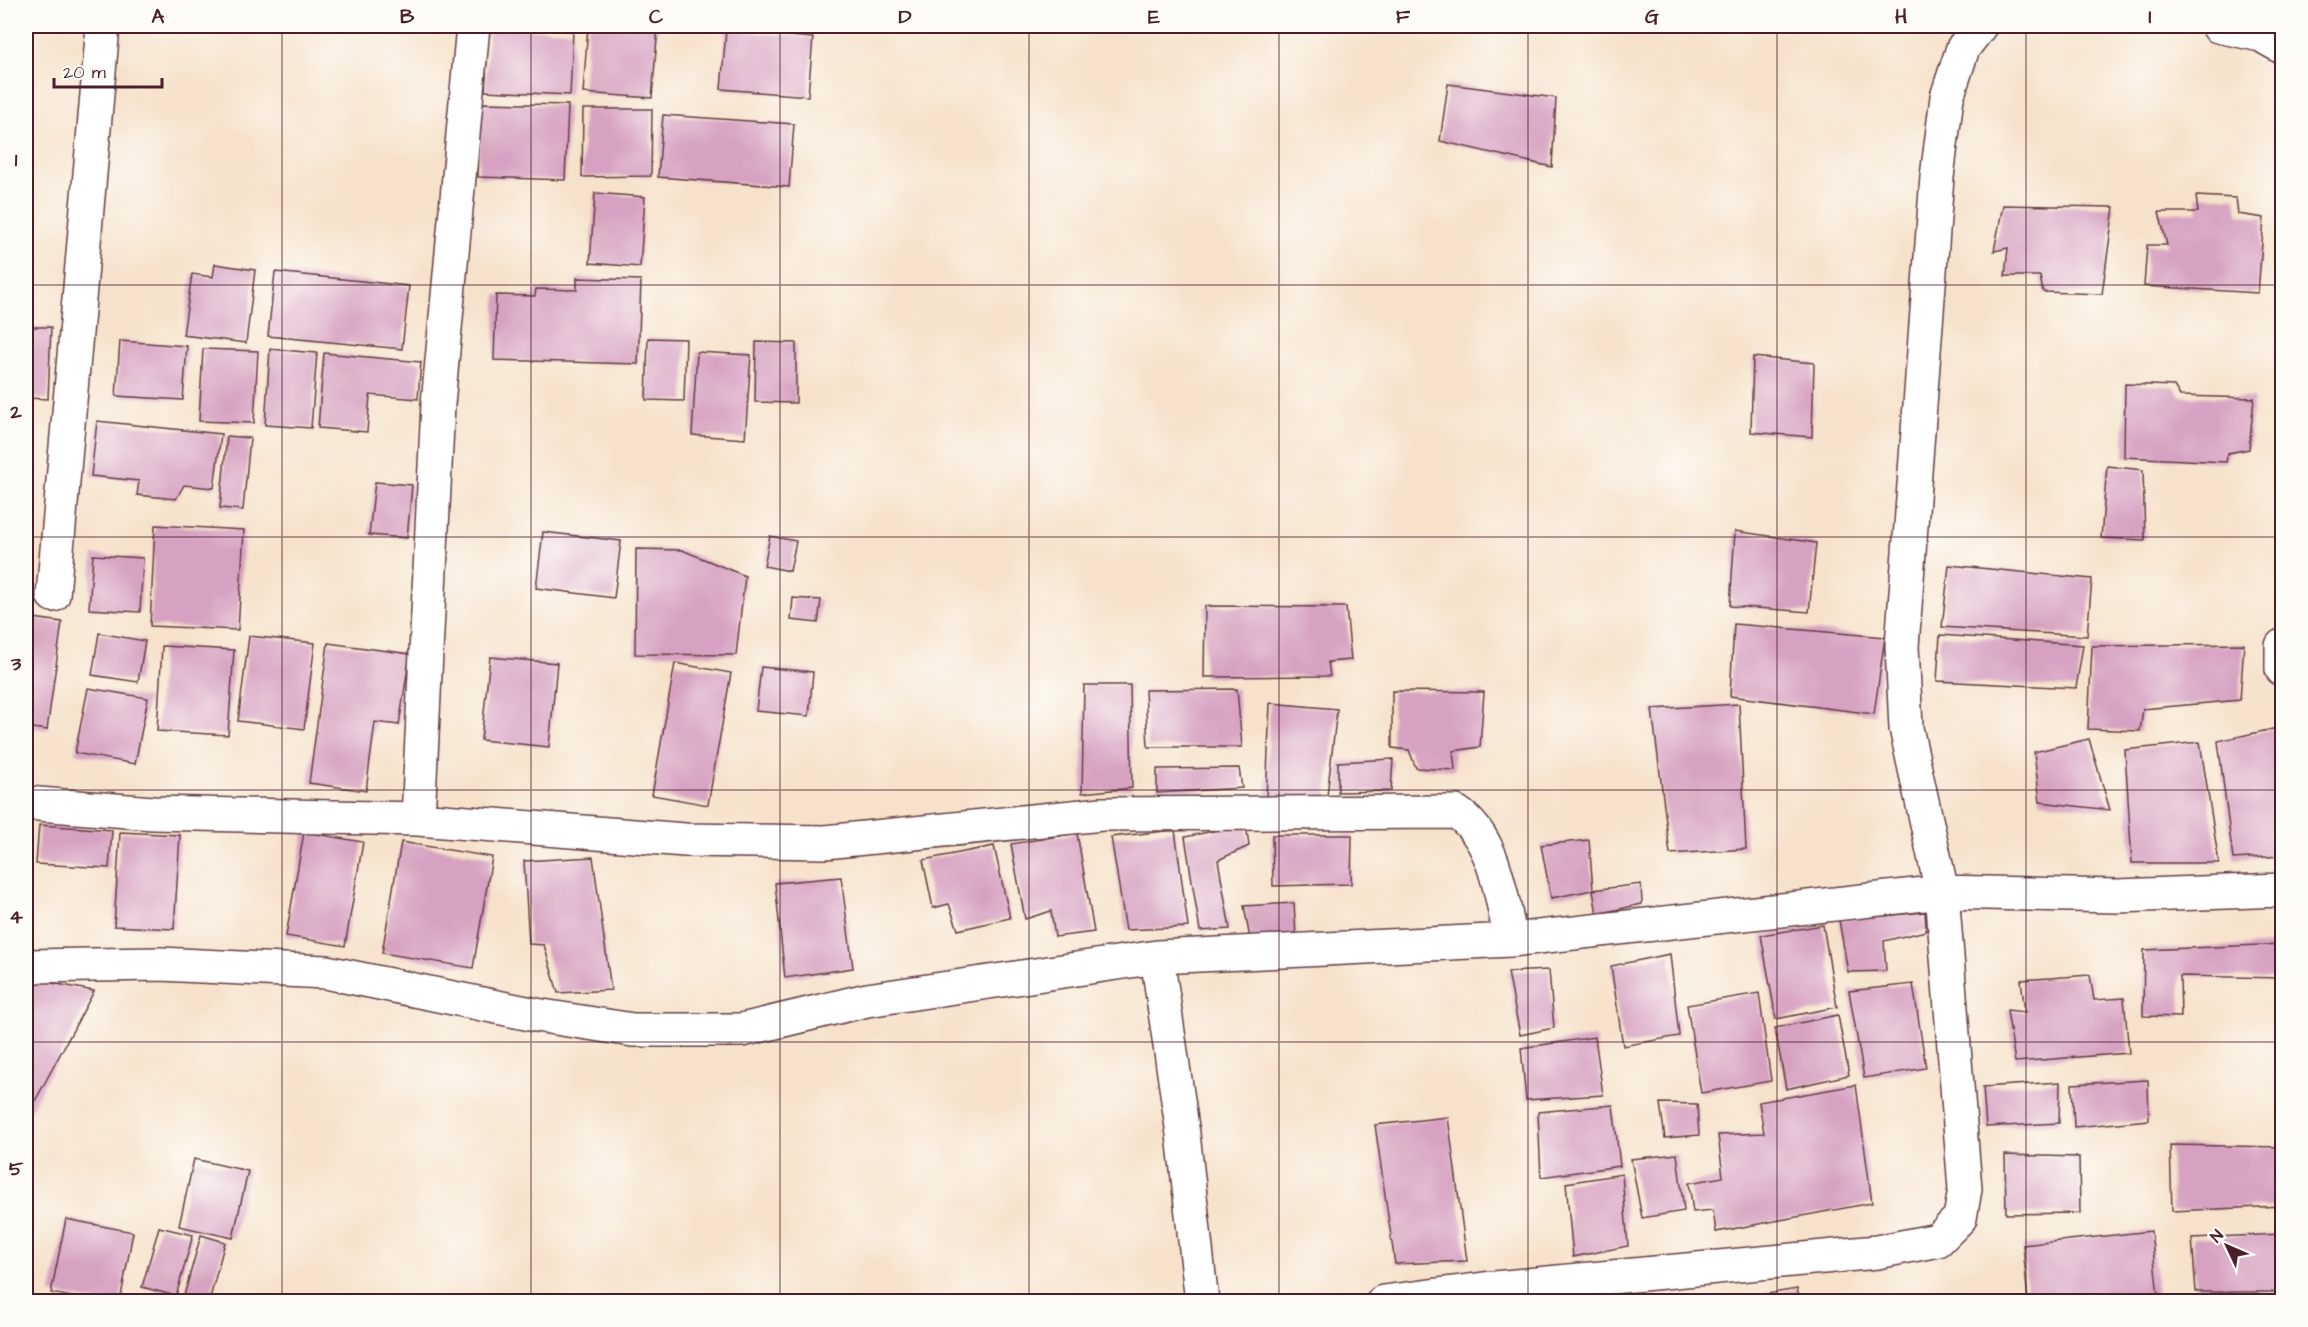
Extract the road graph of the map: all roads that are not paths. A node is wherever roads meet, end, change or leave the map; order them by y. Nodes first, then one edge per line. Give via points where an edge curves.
1 (103, 26) edge
2 (473, 26) edge
3 (1980, 26) edge
4 (2218, 26) edge
5 (2283, 47) edge
6 (52, 595) dead end
7 (2283, 646) edge
8 (2282, 669) edge
9 (26, 802) edge
10 (418, 819) junction
11 (2283, 890) edge
12 (1942, 892) junction
13 (1511, 940) junction
14 (1158, 957) junction
15 (26, 966) edge
16 (1202, 1302) edge
17 (1383, 1302) edge

1 - 6 street
2 - 10 street via 438,404
3 - 12 street via 1963,48 1947,97 1937,177 1902,645 1906,728
4 - 5 street via 2261,35
7 - 8 street
9 - 10 street via 153,813
10 - 13 street via 685,840 825,842 1102,814 1456,812 1479,834 1494,867
11 - 12 street via 2117,896
12 - 13 street
12 - 17 street via 1965,1190 1960,1218 1938,1240 1877,1252
13 - 14 street
14 - 15 street via 867,1000 742,1030 633,1030 536,1015 326,972 160,964
14 - 16 street

